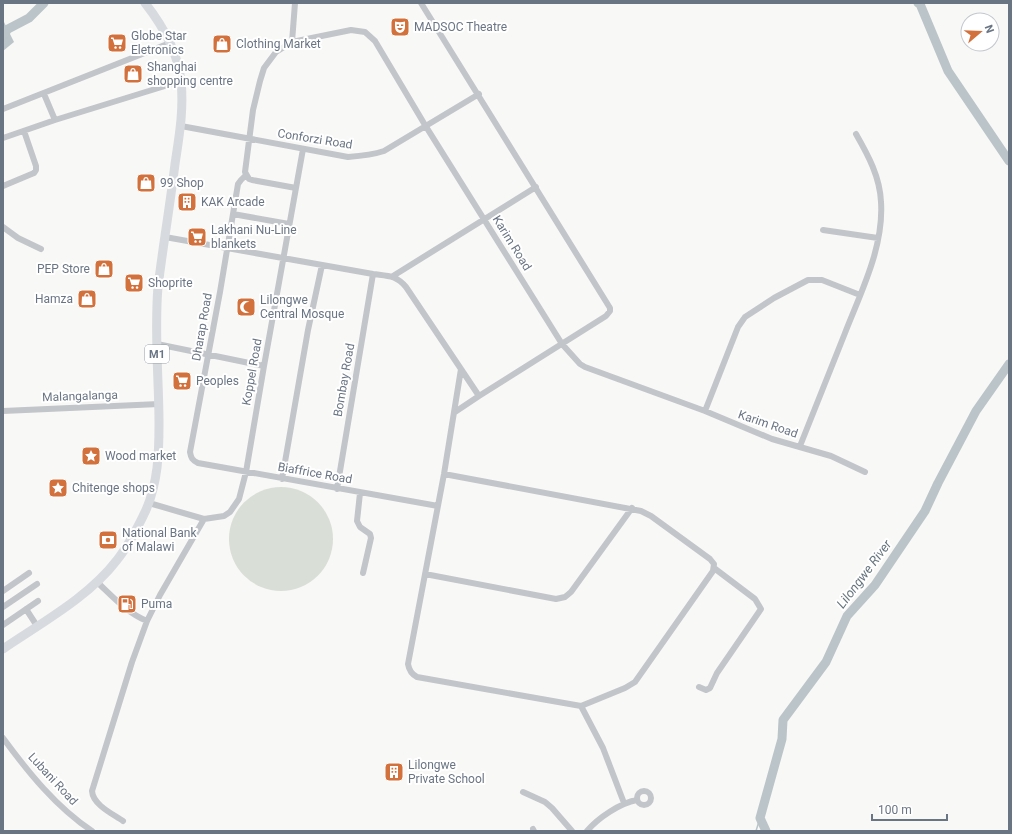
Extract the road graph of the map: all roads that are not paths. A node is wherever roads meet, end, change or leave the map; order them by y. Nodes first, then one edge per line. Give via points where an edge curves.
1 (295, 3) edge
2 (422, 3) edge
3 (148, 4) edge
4 (292, 42) junction
5 (170, 43) junction
6 (181, 81) junction
7 (44, 94) junction
8 (479, 94) junction
9 (3, 109) edge
10 (55, 120) junction
11 (425, 125) junction
12 (181, 126) junction
13 (24, 131) junction
14 (856, 134) dead end
15 (3, 138) edge
16 (250, 140) junction
17 (303, 149) junction
18 (246, 175) junction
19 (3, 186) edge
20 (536, 187) junction
21 (296, 188) junction
22 (232, 214) junction
23 (484, 219) junction
24 (289, 224) junction
25 (3, 227) edge
26 (823, 230) dead end
27 (165, 237) junction
28 (878, 238) junction
29 (227, 247) junction
30 (41, 249) dead end
31 (283, 258) junction
32 (322, 265) junction
33 (373, 274) junction
34 (393, 276) junction
35 (860, 295) junction
36 (157, 344) junction
37 (562, 344) junction
38 (208, 355) junction
39 (264, 366) junction
40 (461, 369) junction
41 (479, 396) junction
42 (159, 404) junction
43 (3, 411) edge
44 (705, 411) junction
45 (455, 412) junction
46 (800, 446) junction
47 (191, 457) joint
48 (246, 472) junction
49 (865, 472) dead end
50 (444, 474) junction
51 (282, 479) junction
52 (337, 489) junction
53 (360, 493) junction
54 (149, 503) junction
55 (438, 506) junction
56 (632, 508) junction
57 (204, 519) junction
58 (714, 568) junction
59 (29, 573) dead end
60 (363, 573) dead end
61 (425, 574) junction
62 (97, 582) junction
63 (37, 584) dead end
64 (3, 591) edge
65 (38, 601) dead end
66 (3, 607) edge
67 (26, 609) junction
68 (147, 621) junction
69 (3, 625) edge
70 (37, 626) junction
71 (3, 649) edge
72 (699, 687) dead end
73 (580, 706) junction
74 (3, 738) edge
75 (522, 792) dead end
76 (637, 800) dead end
77 (624, 804) junction
78 (123, 821) dead end
79 (92, 831) edge
80 (572, 831) edge
81 (587, 831) edge

1 - 4 street
2 - 8 street
3 - 5 highway, M1
4 - 11 street, Karim Road via 351,30 365,32 375,41
4 - 16 street, Karim Road via 276,52 264,68 253,110
5 - 6 highway, M1
5 - 7 street
6 - 10 street
6 - 12 highway, M1
7 - 9 street
7 - 10 street
8 - 11 street, Conforzi Road
8 - 20 street
10 - 13 street
11 - 17 street, Conforzi Road via 372,155 348,157
11 - 23 street, Karim Road
12 - 16 street, Conforzi Road
12 - 27 highway, M1
13 - 15 street
13 - 19 street via 36,170
14 - 28 street via 872,163 879,187 881,216
16 - 17 street, Conforzi Road
16 - 18 street, Karim Road
17 - 21 street, Koppel Road
18 - 21 street via 252,180
18 - 22 street, Dharap Road via 238,184
20 - 23 street
20 - 37 street via 610,308 606,316
21 - 24 street, Koppel Road
22 - 24 street
22 - 29 street, Dharap Road
23 - 34 street
23 - 37 street, Karim Road
24 - 31 street, Koppel Road
25 - 30 street via 18,238
26 - 28 street
27 - 29 street
27 - 36 highway, M1 via 158,287
28 - 35 street
29 - 31 street
29 - 38 street, Dharap Road
31 - 32 street
31 - 39 street, Koppel Road
32 - 33 street
32 - 51 street
33 - 34 street
33 - 52 street, Bombay Road
34 - 40 street via 406,287
35 - 44 street via 822,280 808,280 745,317 738,327
35 - 46 street
36 - 38 street
36 - 42 highway, M1
37 - 41 street
37 - 44 street, Karim Road via 580,364
38 - 39 street
38 - 47 street, Dharap Road
39 - 48 street, Koppel Road
40 - 41 street
40 - 45 street
41 - 45 street
42 - 43 street, Malangalanga
42 - 54 highway, M1 via 157,471
44 - 46 street, Karim Road via 754,432
45 - 50 street
46 - 49 street, Karim Road via 831,456
47 - 48 street, Biaffrice Road via 198,463
48 - 51 street, Biaffrice Road
48 - 57 street, Koppel Road via 239,499 230,512 224,516
50 - 55 street
50 - 56 street
51 - 52 street, Biaffrice Road
52 - 53 street, Biaffrice Road
53 - 55 street, Biaffrice Road
53 - 60 street via 358,521 360,527 370,534 371,538
54 - 57 street, Koppel Road
54 - 62 highway, M1 via 126,549
55 - 61 street
56 - 58 street via 651,516 710,558
56 - 61 street via 565,597 556,599
57 - 68 street
58 - 72 street via 754,599 761,609 717,673 710,688 706,690
58 - 73 street via 635,682
59 - 64 street
61 - 73 street via 408,664 413,675
62 - 68 street via 121,605 138,618
62 - 70 highway, M1
63 - 66 street
65 - 67 street
67 - 69 street
67 - 70 street
68 - 78 street via 92,793 98,804
70 - 71 highway, M1
73 - 77 street via 603,748
74 - 79 street, Lubani Road via 45,789
75 - 80 street via 545,802
76 - 77 street
77 - 81 street

